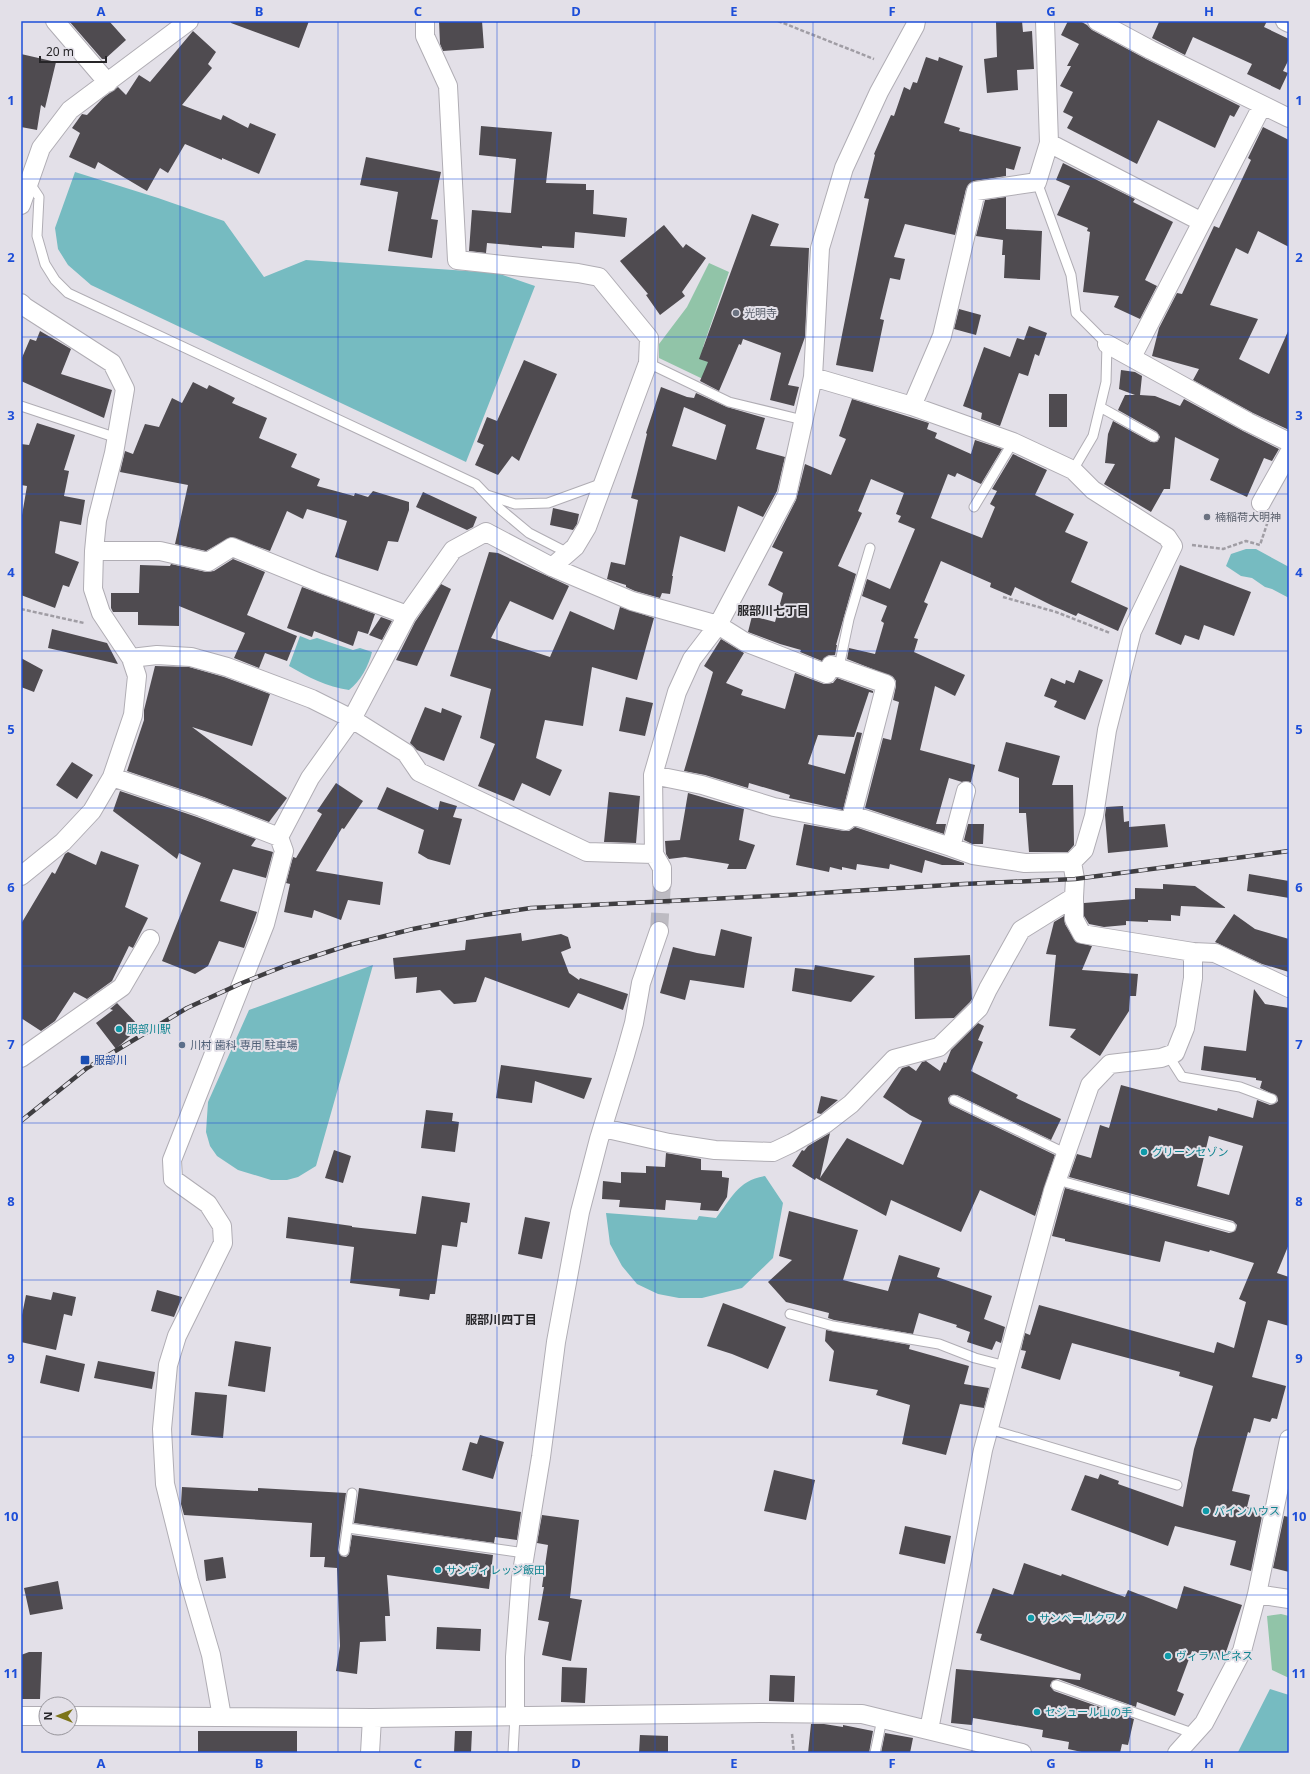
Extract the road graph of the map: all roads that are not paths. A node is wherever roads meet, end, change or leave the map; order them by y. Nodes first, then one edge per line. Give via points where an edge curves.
1 (55, 21) edge
2 (189, 21) edge
3 (425, 21) edge
4 (916, 21) edge
5 (1045, 21) edge
6 (1097, 21) edge
7 (1285, 21) edge
8 (1289, 23) edge
9 (108, 82) junction
10 (1262, 106) junction
11 (1289, 118) edge
12 (1049, 143) junction
13 (29, 182) junction
14 (1037, 182) junction
15 (21, 205) edge
16 (1202, 222) junction
17 (21, 303) edge
18 (1107, 344) junction
19 (1132, 357) junction
20 (648, 363) junction
21 (813, 377) junction
22 (21, 406) edge
23 (912, 406) junction
24 (1100, 407) junction
25 (803, 420) junction
26 (1154, 437) dead end
27 (117, 438) junction
28 (1013, 442) junction
29 (1289, 442) edge
30 (1289, 453) edge
31 (1073, 470) junction
32 (603, 483) junction
33 (486, 495) junction
34 (1261, 503) road end
35 (974, 507) dead end
36 (870, 548) dead end
37 (94, 551) junction
38 (568, 553) junction
39 (552, 567) junction
40 (408, 615) junction
41 (718, 625) junction
42 (131, 658) junction
43 (839, 668) junction
44 (352, 719) junction
45 (652, 775) junction
46 (112, 777) junction
47 (966, 791) dead end
48 (852, 815) junction
49 (279, 837) junction
50 (951, 847) junction
51 (654, 854) junction
52 (1072, 862) junction
53 (21, 876) edge
54 (662, 883) tunnel mouth
55 (1074, 897) junction
56 (659, 931) tunnel mouth
57 (150, 939) dead end
58 (1193, 952) junction
59 (1289, 988) edge
60 (1168, 1055) junction
61 (21, 1058) edge
62 (1272, 1099) dead end
63 (954, 1100) dead end
64 (602, 1128) junction
65 (1067, 1154) junction
66 (1057, 1180) junction
67 (1231, 1227) dead end
68 (790, 1314) dead end
69 (1006, 1366) junction
70 (989, 1429) junction
71 (1289, 1439) edge
72 (1177, 1485) dead end
73 (352, 1493) dead end
74 (348, 1528) junction
75 (344, 1551) dead end
76 (525, 1553) junction
77 (1257, 1594) junction
78 (1289, 1599) edge
79 (1056, 1685) dead end
80 (21, 1716) edge
81 (38, 1716) edge
82 (78, 1716) edge
83 (516, 1716) junction
84 (222, 1717) junction
85 (372, 1718) junction
86 (882, 1719) junction
87 (929, 1730) junction
88 (1195, 1734) junction
89 (370, 1753) edge
90 (513, 1753) edge
91 (875, 1753) edge
92 (1022, 1753) edge
93 (1177, 1753) edge

1 - 9 street
2 - 9 street
3 - 20 street via 425,36 448,86 457,260 599,277 649,338
4 - 21 street via 844,168 820,248
5 - 12 street
6 - 10 street
7 - 8 street
9 - 13 street via 70,110 41,148
10 - 11 street
10 - 16 street
12 - 14 street
12 - 16 street
13 - 15 street
13 - 33 lane via 39,197 37,236 45,264 68,293 476,484
14 - 18 lane via 1071,275 1076,313
14 - 23 street via 976,191 942,336
16 - 19 street
17 - 27 street via 112,362 125,389
18 - 19 street
18 - 24 lane via 1106,382
19 - 29 street
20 - 25 lane via 729,402
20 - 32 street
21 - 23 street
21 - 25 street
22 - 27 lane
23 - 28 street
24 - 26 lane
24 - 31 lane via 1093,436
25 - 41 street via 787,495
27 - 37 street via 97,520
28 - 31 street
28 - 35 lane
30 - 34 street
31 - 52 street via 1093,490 1167,537 1173,546 1132,631 1107,730 1094,816 1084,850
32 - 33 lane via 548,503 516,504
32 - 38 street via 587,527 575,547
33 - 38 lane via 529,533
36 - 43 lane via 849,620
37 - 40 street via 160,551 208,562 232,547
37 - 42 street via 93,589 101,613
38 - 39 street
39 - 40 street via 486,532 453,550
39 - 41 street via 632,601
40 - 44 street
41 - 43 street via 746,642 827,674 831,665
41 - 45 street via 692,659 677,692
42 - 44 street via 156,655 191,657 220,665 312,699
42 - 46 street via 137,676 133,715
43 - 48 street via 886,684
44 - 49 street via 310,778
44 - 51 street via 406,753 419,772 587,852
45 - 48 street via 702,785 774,807 846,821
45 - 51 street
46 - 49 street
46 - 53 street via 92,810 63,842
47 - 50 street
48 - 50 street
49 - 84 street via 284,851 265,924 172,1160 173,1179 208,1204 222,1226 223,1243 177,1336 168,1365 162,1429 165,1484 211,1655
50 - 52 street via 973,855 1025,863
51 - 54 street via 662,868
52 - 55 street via 1075,879
55 - 58 street via 1074,919 1082,934
55 - 64 street via 1021,930 980,1008 940,1047 894,1059 851,1104 825,1124 792,1143 773,1152 715,1150
56 - 64 street via 641,983 634,1023
57 - 61 street via 122,987
58 - 59 street via 1215,953
58 - 60 street via 1193,978 1185,1028 1175,1053
60 - 62 lane via 1182,1077 1240,1087
60 - 65 street via 1110,1064 1090,1085
63 - 65 lane
64 - 76 street via 580,1212 556,1342
65 - 66 street
66 - 67 lane
66 - 69 street
68 - 69 lane via 833,1326 939,1344 975,1358
69 - 70 street
70 - 72 lane
70 - 87 street
71 - 77 street
73 - 74 lane
74 - 75 lane
74 - 76 lane
76 - 83 street via 515,1657
77 - 78 street
77 - 88 street via 1242,1651 1204,1724
79 - 88 lane
80 - 81 street
82 - 84 street
83 - 85 street
83 - 86 street via 760,1713 862,1714
83 - 90 lane
84 - 85 street
85 - 89 street
86 - 87 street
86 - 91 lane
87 - 92 street
88 - 93 street

